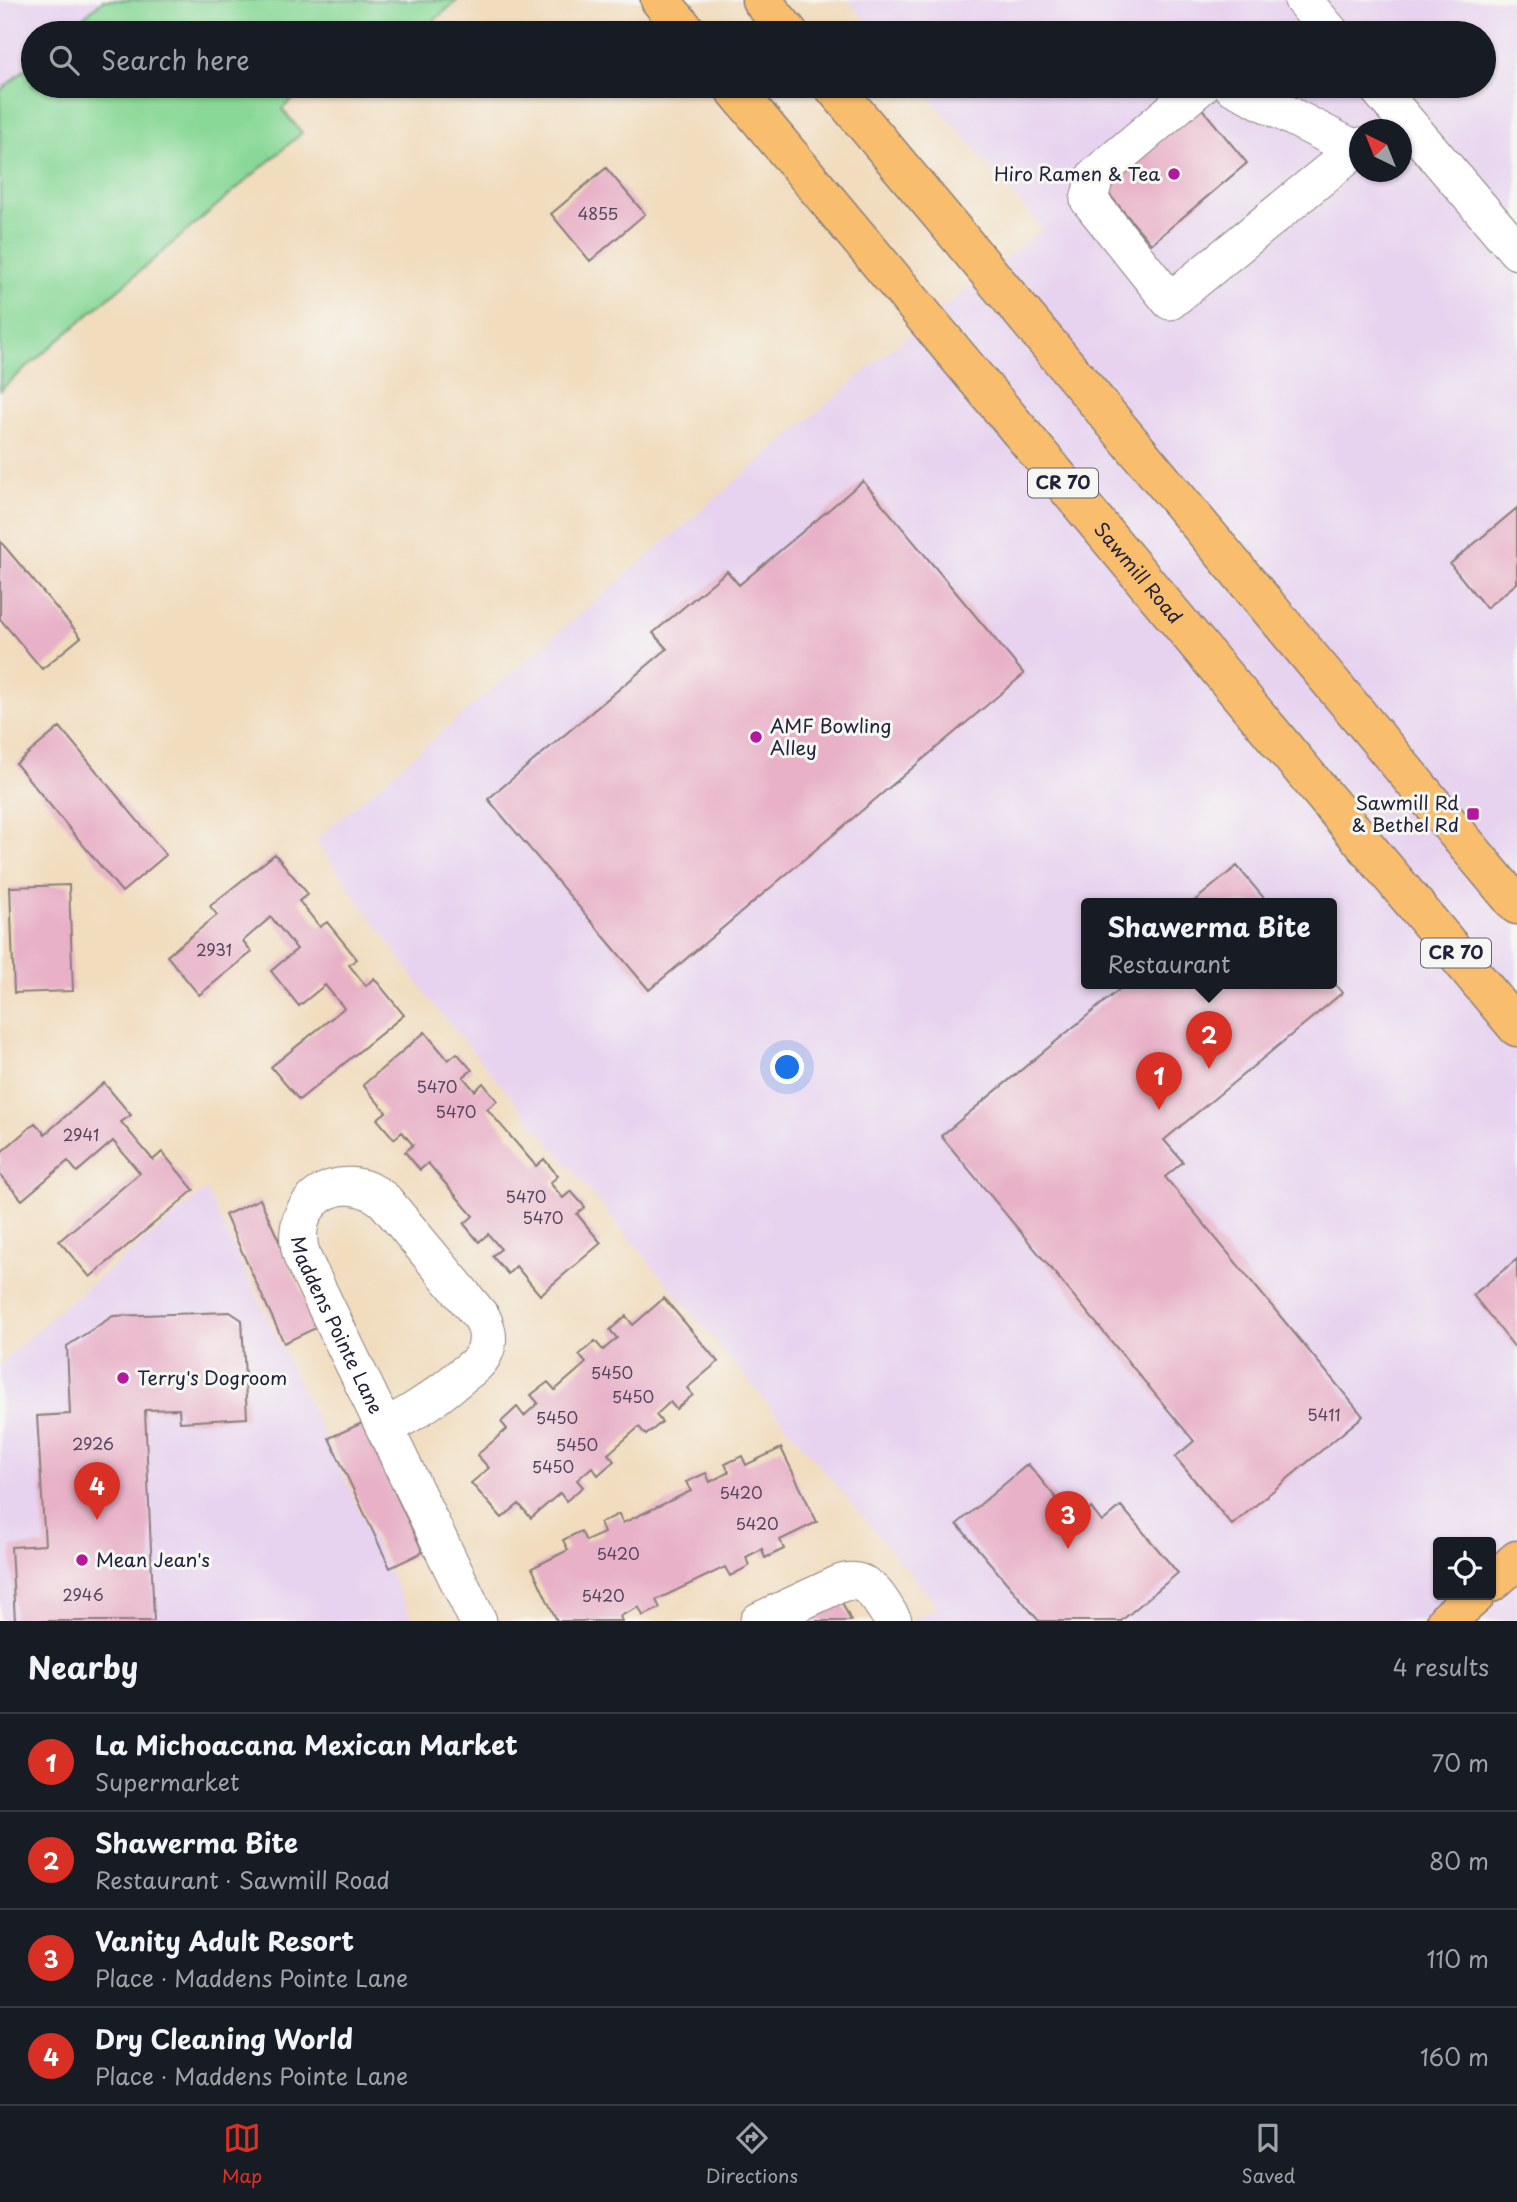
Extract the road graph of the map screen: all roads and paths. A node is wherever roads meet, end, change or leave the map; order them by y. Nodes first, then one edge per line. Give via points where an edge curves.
1 (660, 0) edge
2 (761, 0) edge
3 (1303, 0) edge
4 (678, 21) edge
5 (779, 21) edge
6 (1321, 21) edge
7 (742, 98) edge
8 (842, 98) edge
9 (1187, 98) edge
10 (1266, 98) edge
11 (1375, 98) edge
12 (1374, 119) edge
13 (1349, 126) edge
14 (1349, 154) edge
15 (1412, 166) edge
16 (1517, 251) edge
17 (1517, 905) edge
18 (1517, 1027) edge
19 (384, 1427) junction
20 (1517, 1560) edge
21 (1496, 1579) edge
22 (1470, 1600) edge
23 (478, 1621) edge
24 (759, 1621) edge
25 (893, 1621) edge
26 (1446, 1621) edge

1 - 4 main road
2 - 5 main road
3 - 6 street
7 - 18 main road, Sawmill Road / CR 70
8 - 17 main road
9 - 14 street via 1095,176 1089,200 1170,301
10 - 13 street
11 - 12 street
15 - 16 street
19 - 19 street, Maddens Pointe Lane via 298,1243 309,1205 320,1194 342,1186 365,1188 385,1201 482,1318 488,1333 477,1363 422,1408
19 - 23 street, Maddens Pointe Lane
20 - 21 main road
22 - 26 main road
24 - 25 street via 853,1581 874,1591

